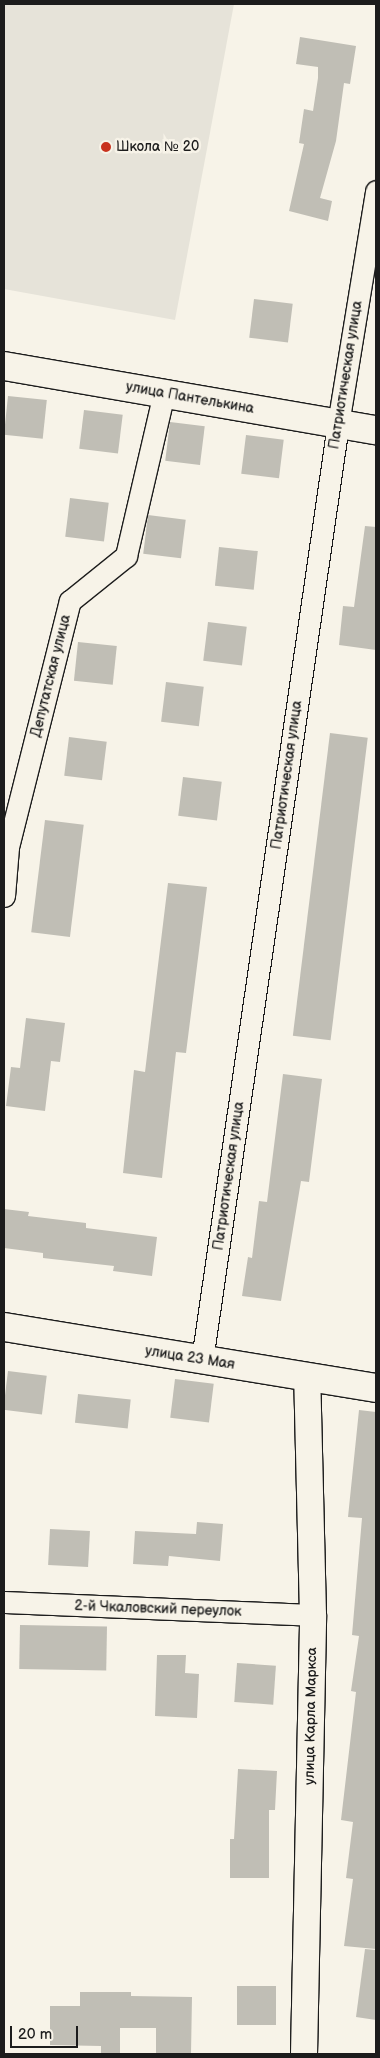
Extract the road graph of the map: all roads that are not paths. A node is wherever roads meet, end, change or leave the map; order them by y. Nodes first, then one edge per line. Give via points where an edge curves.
1 (376, 191) edge
2 (4, 366) edge
3 (164, 393) junction
4 (338, 424) junction
5 (376, 430) edge
6 (4, 896) edge
7 (4, 1327) edge
8 (202, 1360) junction
9 (307, 1377) junction
10 (376, 1388) edge
11 (4, 1602) edge
12 (313, 1615) junction
13 (304, 2054) edge

1 - 4 street, Патриотическая улица
2 - 3 main road, улица Пантелькина
3 - 4 main road, улица Пантелькина
3 - 6 street, Депутатская улица via 126,556 70,601 8,847
4 - 5 main road, улица Пантелькина
4 - 8 street, Патриотическая улица
7 - 8 main road, улица 23 Мая
8 - 9 main road, улица 23 Мая
9 - 10 main road, улица 23 Мая
9 - 12 street, улица Карла Маркса
11 - 12 street, 2-й Чкаловский переулок
12 - 13 street, улица Карла Маркса

